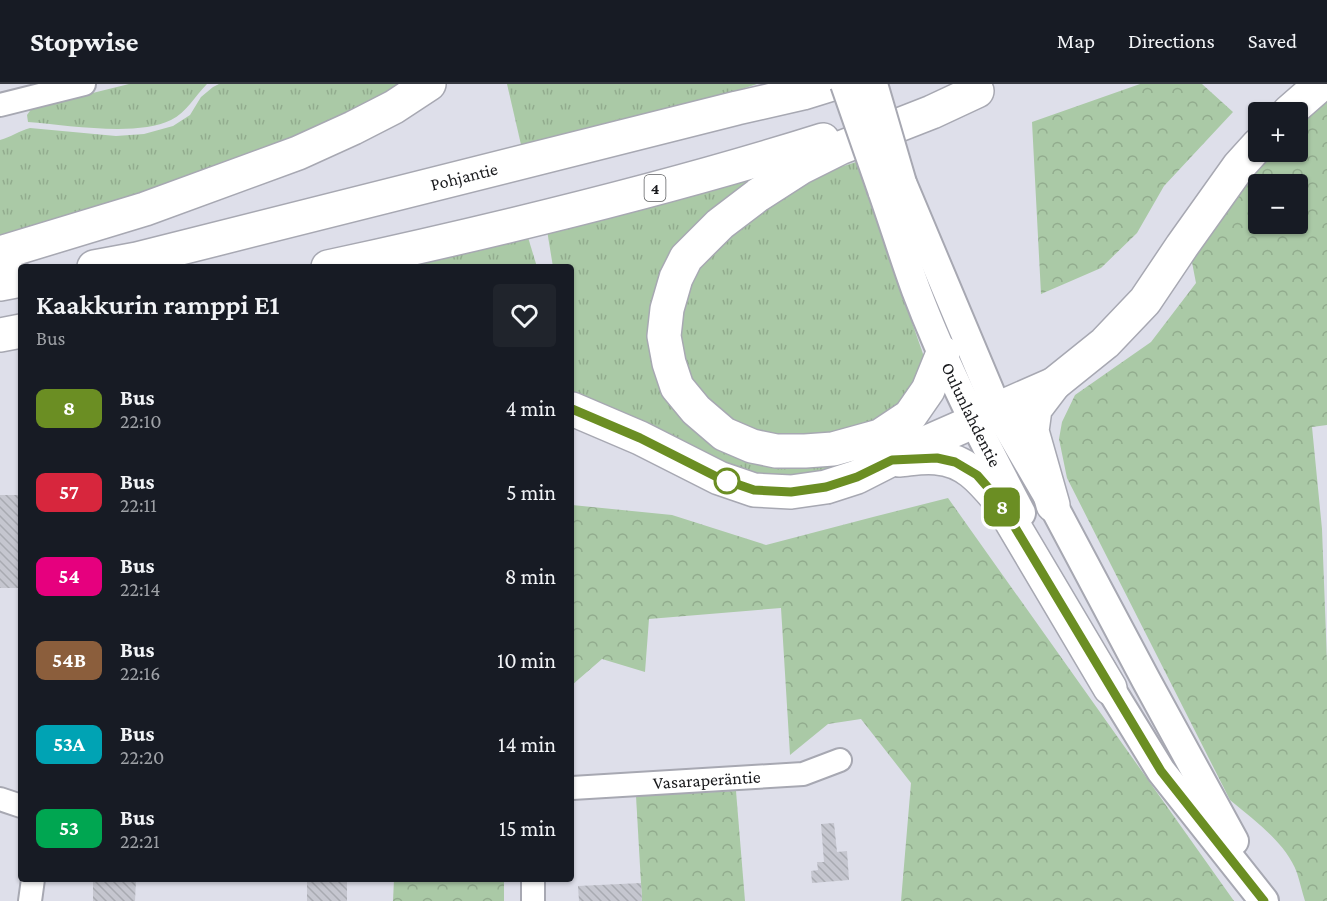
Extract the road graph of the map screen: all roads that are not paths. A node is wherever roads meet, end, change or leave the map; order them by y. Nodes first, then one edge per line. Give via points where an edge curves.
1 (84, 84) edge
2 (429, 84) edge
3 (798, 84) edge
4 (832, 84) edge
5 (845, 84) edge
6 (873, 84) edge
7 (1321, 84) edge
8 (987, 88) edge
9 (39, 90) edge
10 (1300, 102) edge
11 (0, 105) edge
12 (737, 108) junction
13 (1248, 156) edge
14 (892, 187) junction
15 (0, 253) edge
16 (110, 264) edge
17 (341, 264) edge
18 (18, 281) edge
19 (0, 284) edge
20 (18, 332) edge
21 (0, 335) edge
22 (18, 352) edge
23 (0, 354) edge
24 (943, 354) junction
25 (1054, 384) junction
26 (574, 410) edge
27 (985, 415) junction
28 (892, 460) junction
29 (1053, 505) junction
30 (1110, 688) junction
31 (840, 760) dead end
32 (574, 788) edge
33 (0, 799) edge
34 (18, 805) edge
35 (33, 882) edge
36 (532, 882) edge
37 (30, 901) edge
38 (532, 901) edge
39 (1265, 901) edge

1 - 9 street
2 - 15 highway via 394,107 298,153 145,209
3 - 12 highway
4 - 12 highway, Pohjantie
5 - 14 main road, Oulunlahdentie, bridge
6 - 14 main road, Oulunlahdentie, bridge
7 - 10 highway
8 - 17 highway, 4 via 766,158 578,209
8 - 24 highway via 840,147 758,195 720,224 687,258 667,309 664,336 677,387 724,434 776,451 833,449 880,436 910,416 928,390
9 - 11 street
12 - 16 highway, Pohjantie
13 - 25 highway via 1145,301 1105,343
14 - 24 main road, Oulunlahdentie via 916,290
14 - 27 main road, Oulunlahdentie
18 - 19 highway
20 - 21 highway
22 - 23 highway
24 - 27 main road, Oulunlahdentie
25 - 27 highway
25 - 29 highway via 1035,409 1032,431
26 - 28 highway via 719,478 754,490 791,492 826,487
27 - 28 highway
27 - 29 main road, Oulunlahdentie
27 - 30 main road, Oulunlahdentie
28 - 30 highway via 937,458 955,462 977,475 998,499
29 - 39 main road, Oulunlahdentie
30 - 39 main road, Oulunlahdentie via 1161,771
31 - 32 street, Vasaraperäntie via 803,774
33 - 34 street
35 - 37 street
36 - 38 street

